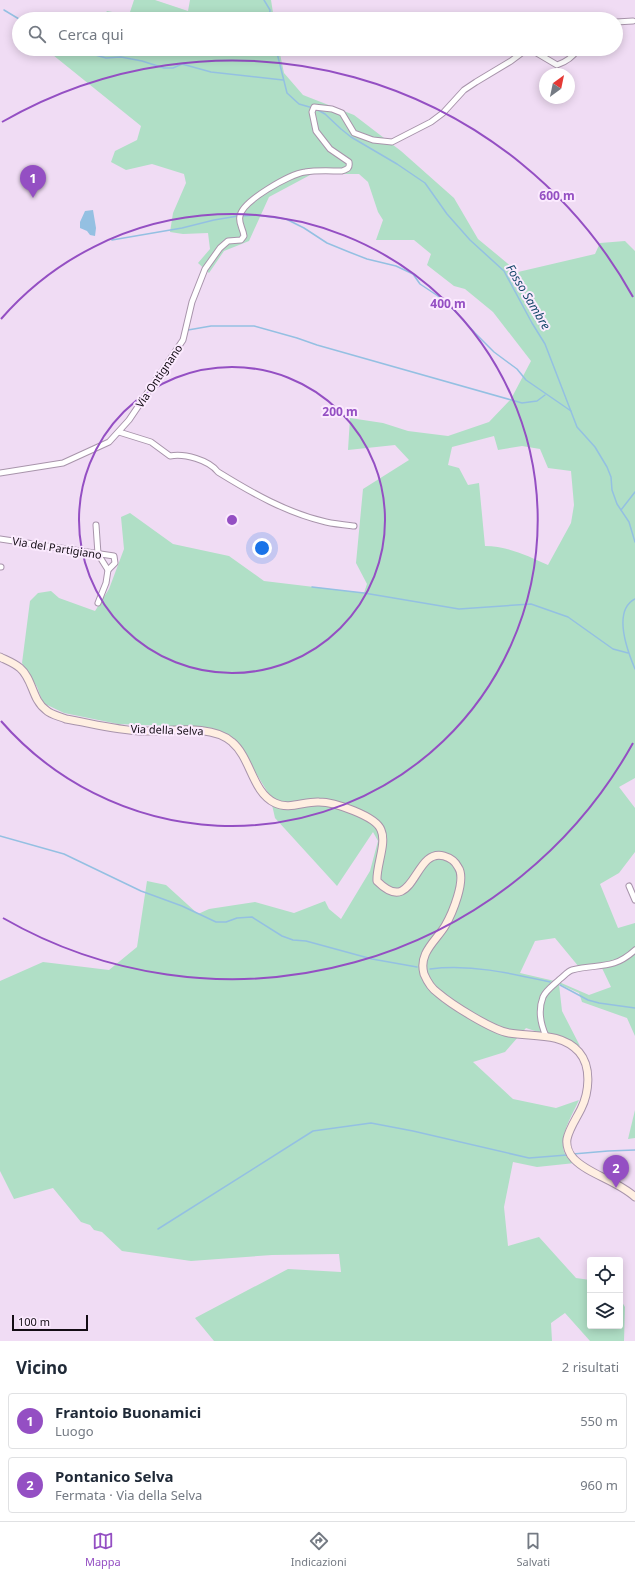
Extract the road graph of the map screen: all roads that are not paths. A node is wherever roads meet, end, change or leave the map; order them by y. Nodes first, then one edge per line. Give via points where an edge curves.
1 (633, 21) dead end
2 (623, 22) edge
3 (518, 56) edge
4 (540, 56) edge
5 (572, 56) edge
6 (119, 432) junction
7 (0, 473) edge
8 (96, 525) dead end
9 (354, 526) dead end
10 (0, 539) edge
11 (98, 554) junction
12 (108, 570) junction
13 (98, 603) dead end
14 (0, 658) edge
15 (628, 886) dead end
16 (635, 900) edge
17 (635, 950) edge
18 (546, 1036) junction
19 (635, 1197) edge

1 - 2 street
3 - 6 street, Via Ontignano via 464,90 431,122 392,142 354,134 342,113 332,108 314,107 312,112 316,131 330,149 349,162 348,169 304,172 271,186 246,205 240,213 239,222 244,236 241,240 228,241 205,270 192,302 183,340
4 - 5 street, Via Ontignano via 557,65
6 - 7 street, Via Ontignano via 109,442 63,463
6 - 9 street via 150,442 170,456 179,454 214,466 218,472 256,496 280,506 326,522
8 - 11 street
10 - 11 street, Via del Partigiano
11 - 12 street
11 - 12 street, Via del Partigiano via 114,556 115,563
12 - 13 street
14 - 18 street, Via della Selva via 20,668 31,683 41,706 55,715 140,731 212,732 233,742 268,800 282,806 312,802 333,804 369,818 381,830 383,840 376,872 377,881 390,892 404,889 412,882 422,865 431,858 442,856 452,859 461,872 462,880 450,916 425,953 424,972 427,981 437,993 498,1030
15 - 16 street
17 - 18 street via 624,960 608,966 570,970 549,990 541,1007 542,1025
18 - 19 street, Via della Selva via 571,1045 586,1063 586,1095 567,1138 568,1150 574,1159 585,1167

